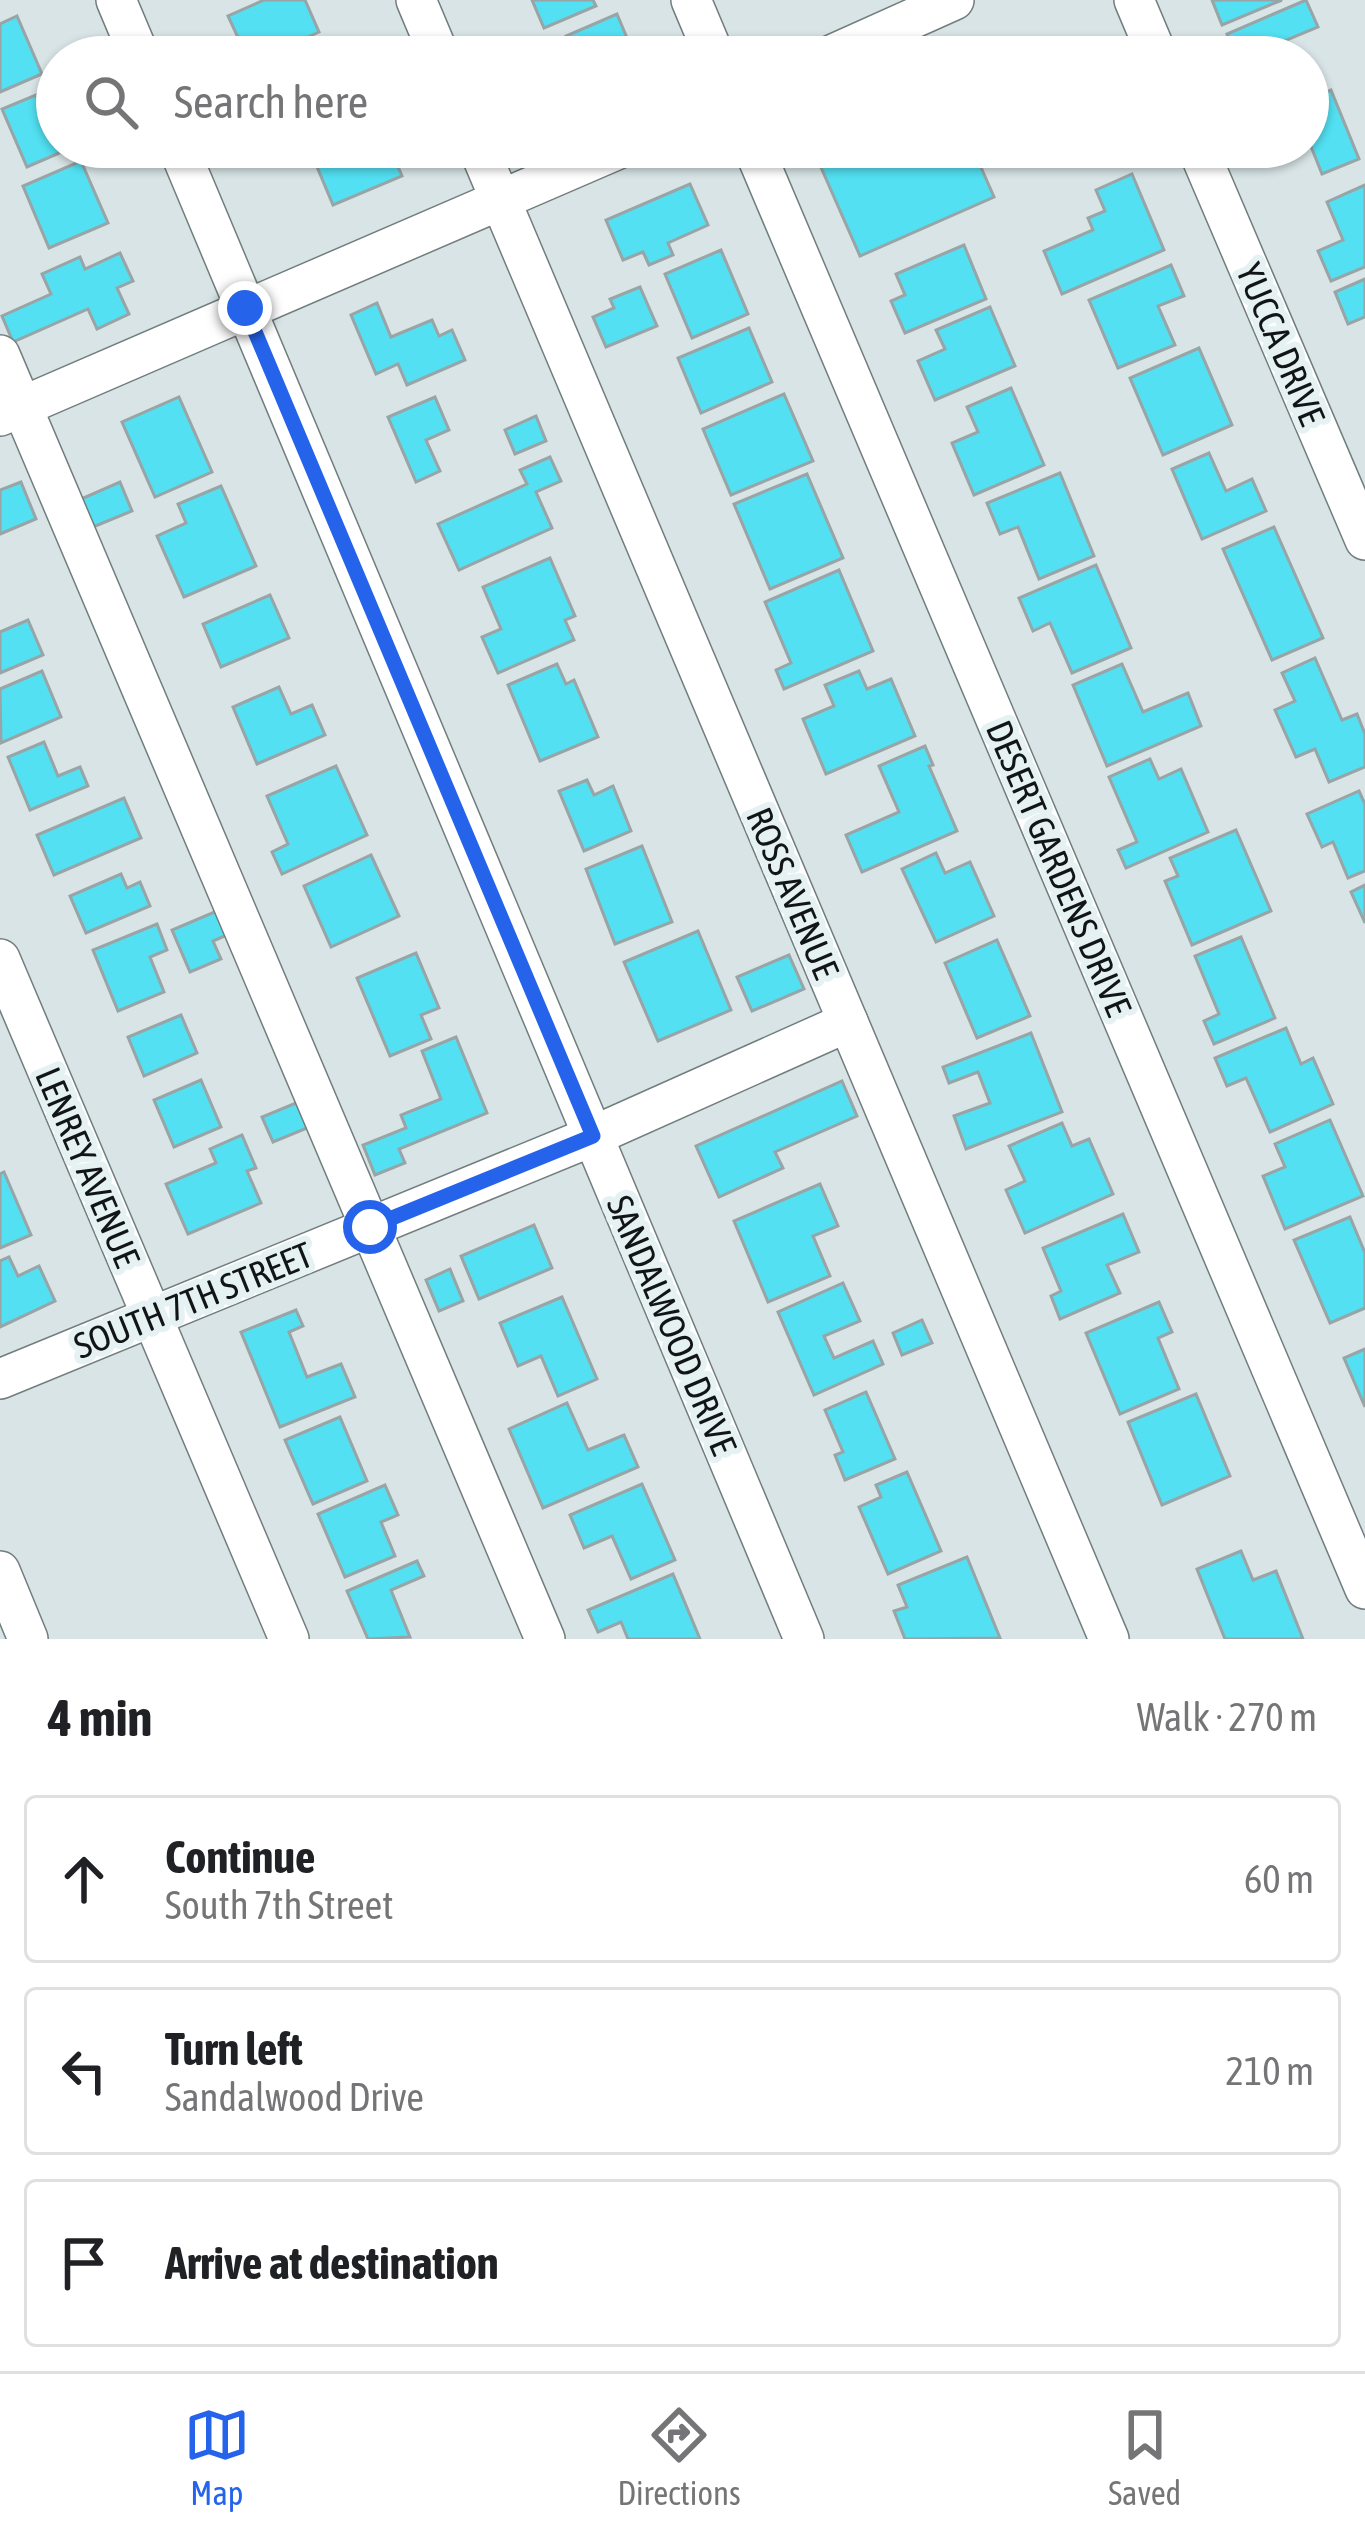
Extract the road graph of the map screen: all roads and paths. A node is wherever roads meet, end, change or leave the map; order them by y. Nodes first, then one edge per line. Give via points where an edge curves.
1 (116, 0) edge
2 (416, 0) edge
3 (691, 0) edge
4 (954, 0) edge
5 (1134, 0) edge
6 (131, 36) edge
7 (431, 36) edge
8 (706, 36) edge
9 (874, 36) edge
10 (1149, 36) edge
11 (187, 168) edge
12 (487, 168) edge
13 (575, 168) edge
14 (762, 168) edge
15 (1206, 168) edge
16 (501, 200) junction
17 (245, 308) junction
18 (0, 355) edge
19 (11, 412) edge
20 (1365, 540) edge
21 (0, 959) edge
22 (848, 1022) junction
23 (593, 1136) junction
24 (370, 1227) junction
25 (152, 1316) junction
26 (0, 1379) edge
27 (0, 1571) edge
28 (1365, 1589) edge
29 (28, 1639) edge
30 (289, 1639) edge
31 (545, 1639) edge
32 (804, 1639) edge
33 (1108, 1639) edge

1 - 6 street
2 - 7 street
3 - 8 street
4 - 9 street
5 - 10 street
11 - 17 street, SANDALWOOD DRIVE
12 - 16 street, ROSS AVENUE
13 - 16 street
14 - 28 street, DESERT GARDENS DRIVE
15 - 20 street, YUCCA DRIVE
16 - 17 street
16 - 22 street, ROSS AVENUE
17 - 19 street
17 - 23 street, SANDALWOOD DRIVE
18 - 19 street
19 - 24 street
21 - 25 street, LENREY AVENUE
22 - 23 street, SOUTH 7TH STREET
22 - 33 street, ROSS AVENUE
23 - 24 street, SOUTH 7TH STREET
23 - 32 street, SANDALWOOD DRIVE
24 - 25 street, SOUTH 7TH STREET
24 - 31 street
25 - 26 street, SOUTH 7TH STREET
25 - 30 street, LENREY AVENUE
27 - 29 street

